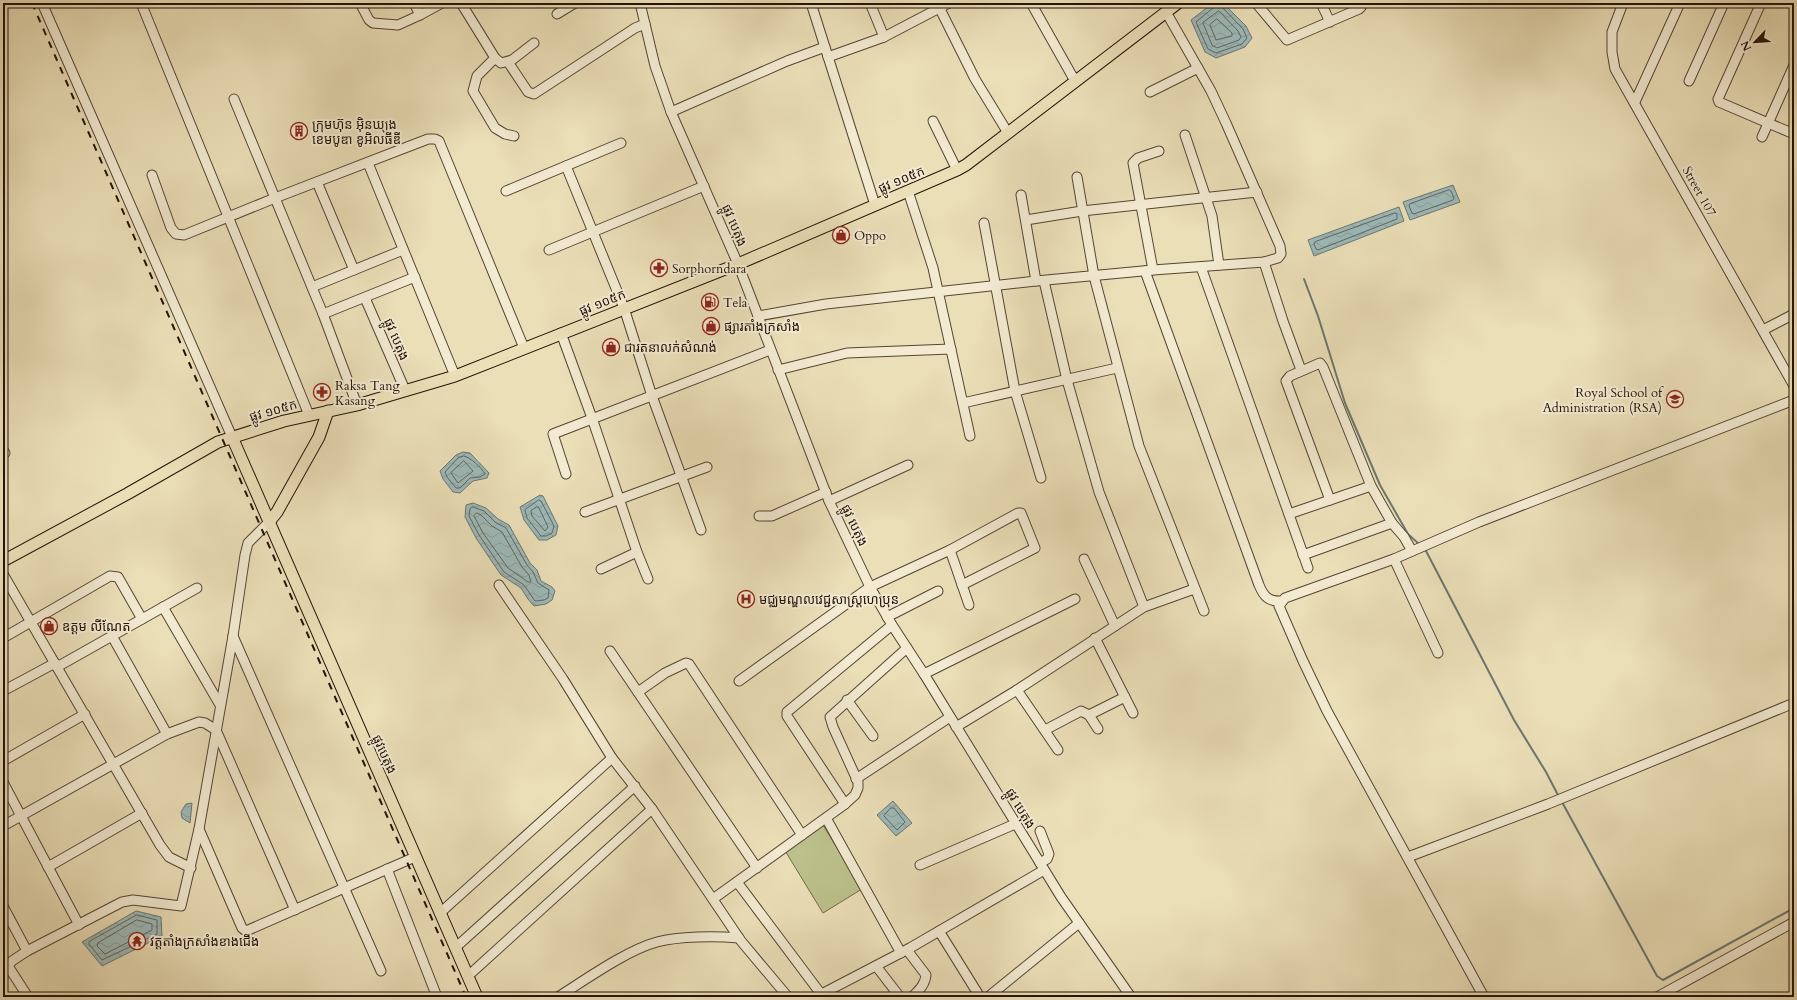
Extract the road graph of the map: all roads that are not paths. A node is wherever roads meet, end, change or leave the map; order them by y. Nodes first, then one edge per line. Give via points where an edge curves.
1 (42, 3) edge
2 (141, 3) edge
3 (360, 3) edge
4 (414, 3) edge
5 (442, 3) edge
6 (461, 3) edge
7 (575, 3) edge
8 (640, 3) edge
9 (811, 3) edge
10 (870, 3) edge
11 (949, 3) edge
12 (1031, 3) edge
13 (1178, 3) edge
14 (1256, 3) edge
15 (1321, 3) edge
16 (1359, 3) edge
17 (1623, 3) edge
18 (1680, 3) edge
19 (1724, 3) edge
20 (1761, 3) edge
21 (940, 9) junction
22 (1166, 12) junction
23 (557, 14) dead end
24 (420, 15) junction
25 (1330, 22) junction
26 (645, 24) junction
27 (884, 37) junction
28 (534, 43) dead end
29 (825, 47) junction
30 (828, 57) junction
31 (495, 58) junction
32 (508, 62) junction
33 (1794, 65) edge
34 (1198, 68) junction
35 (1689, 81) dead end
36 (1075, 82) junction
37 (1150, 92) dead end
38 (234, 99) dead end
39 (1635, 102) junction
40 (671, 112) junction
41 (933, 121) dead end
42 (1768, 123) junction
43 (1008, 133) junction
44 (1794, 134) edge
45 (1185, 135) dead end
46 (514, 136) dead end
47 (1762, 137) dead end
48 (622, 143) dead end
49 (1159, 151) dead end
50 (368, 163) junction
51 (566, 166) junction
52 (957, 170) junction
53 (152, 175) dead end
54 (1077, 177) dead end
55 (317, 182) junction
56 (704, 186) junction
57 (506, 191) dead end
58 (908, 191) junction
59 (1257, 192) junction
60 (1021, 195) dead end
61 (275, 198) junction
62 (1207, 199) junction
63 (875, 205) junction
64 (1141, 206) junction
65 (1082, 211) junction
66 (229, 217) junction
67 (1026, 220) junction
68 (984, 223) dead end
69 (594, 231) junction
70 (403, 250) junction
71 (549, 250) dead end
72 (1264, 262) junction
73 (738, 264) junction
74 (1219, 265) junction
75 (1201, 267) junction
76 (354, 270) junction
77 (1149, 271) junction
78 (1094, 276) junction
79 (415, 277) junction
80 (1040, 281) junction
81 (995, 286) junction
82 (312, 287) junction
83 (939, 293) junction
84 (365, 298) junction
85 (624, 308) junction
86 (323, 314) junction
87 (1794, 314) edge
88 (758, 316) junction
89 (1763, 330) junction
90 (561, 333) junction
91 (524, 348) junction
92 (951, 349) junction
93 (770, 350) junction
94 (1117, 368) junction
95 (778, 370) junction
96 (1301, 370) junction
97 (455, 376) junction
98 (1067, 380) junction
99 (1793, 381) edge
100 (405, 390) junction
101 (1015, 391) junction
102 (652, 396) junction
103 (1794, 400) edge
104 (963, 403) junction
105 (357, 405) junction
106 (328, 410) junction
107 (309, 415) junction
108 (592, 418) junction
109 (970, 436) dead end
110 (232, 437) junction
111 (908, 465) dead end
112 (707, 467) dead end
113 (566, 474) dead end
114 (681, 476) junction
115 (1041, 478) dead end
116 (1371, 486) junction
117 (826, 492) junction
118 (620, 499) junction
119 (1330, 500) junction
120 (829, 501) junction
121 (585, 512) dead end
122 (1289, 514) junction
123 (759, 516) dead end
124 (269, 522) junction
125 (1392, 523) junction
126 (701, 530) dead end
127 (950, 550) junction
128 (1414, 550) junction
129 (637, 552) junction
130 (1303, 555) junction
131 (4, 557) edge
132 (1084, 559) dead end
133 (1394, 559) junction
134 (1308, 568) dead end
135 (601, 569) dead end
136 (3, 574) edge
137 (648, 579) dead end
138 (499, 585) dead end
139 (962, 585) junction
140 (870, 587) junction
141 (197, 588) dead end
142 (1194, 589) junction
143 (938, 591) dead end
144 (1075, 599) dead end
145 (1282, 601) junction
146 (969, 605) dead end
147 (163, 607) junction
148 (1144, 607) junction
149 (1204, 611) dead end
150 (887, 617) junction
151 (142, 619) junction
152 (31, 622) junction
153 (892, 625) junction
154 (1115, 626) junction
155 (112, 636) junction
156 (233, 636) junction
157 (3, 638) edge
158 (1096, 638) junction
159 (907, 648) junction
160 (610, 651) dead end
161 (1438, 653) dead end
162 (56, 665) junction
163 (924, 674) junction
164 (739, 682) dead end
165 (1017, 690) junction
166 (3, 691) edge
167 (638, 692) junction
168 (1125, 697) junction
169 (847, 700) junction
170 (1794, 703) edge
171 (220, 705) junction
172 (1133, 713) dead end
173 (84, 714) junction
174 (1089, 716) junction
175 (950, 717) junction
176 (956, 727) junction
177 (216, 730) junction
178 (1045, 730) junction
179 (1098, 730) dead end
180 (167, 734) junction
181 (873, 736) dead end
182 (1058, 750) dead end
183 (612, 758) junction
184 (3, 761) edge
185 (114, 764) junction
186 (856, 779) junction
187 (3, 782) edge
188 (635, 786) junction
189 (845, 804) junction
190 (652, 809) junction
191 (142, 813) junction
192 (21, 816) junction
193 (826, 818) junction
194 (1015, 824) junction
195 (3, 826) edge
196 (199, 829) junction
197 (1040, 831) dead end
198 (802, 835) junction
199 (415, 857) junction
200 (1408, 857) junction
201 (920, 865) dead end
202 (48, 867) junction
203 (1042, 867) junction
204 (191, 868) junction
205 (757, 868) junction
206 (387, 869) junction
207 (737, 882) junction
208 (346, 887) junction
209 (713, 899) junction
210 (3, 906) edge
211 (295, 910) junction
212 (440, 913) junction
213 (1794, 922) edge
214 (1079, 923) junction
215 (79, 924) junction
216 (939, 931) junction
217 (739, 938) junction
218 (455, 948) junction
219 (27, 951) junction
220 (904, 952) junction
221 (876, 966) junction
222 (5, 969) edge
223 (382, 971) dead end
224 (468, 976) junction
225 (818, 996) edge
226 (1128, 996) edge
227 (28, 997) edge
228 (438, 997) edge
229 (477, 997) edge
230 (558, 997) edge
231 (788, 997) edge
232 (900, 997) edge
233 (912, 997) edge
234 (980, 997) edge
235 (988, 997) edge
236 (1484, 997) edge
237 (1657, 997) edge

1 - 110 street
2 - 66 street
3 - 24 street via 373,23 398,25
4 - 24 street
5 - 24 street
6 - 31 street
7 - 23 street
8 - 26 street, ផ្លូវ បេតុង
9 - 29 street
10 - 27 street
11 - 21 street
12 - 36 street
13 - 22 main road, ផ្លូវ ១០៥ក
14 - 25 street via 1287,40
15 - 25 street
16 - 25 street via 1359,10
17 - 39 street, Street 107 via 1612,32 1612,52 1615,69
18 - 39 street
19 - 35 street
20 - 42 street via 1718,99 1719,102
21 - 27 street
21 - 43 street via 971,73
22 - 34 street
22 - 36 main road, ផ្លូវ ១០៥ក
26 - 32 street via 534,94 528,92
26 - 40 street, ផ្លូវ បេតុង via 655,66
27 - 30 street
28 - 32 street
29 - 30 street
29 - 40 street
30 - 63 street
31 - 32 street via 501,63
31 - 46 street via 477,76 473,91 495,128
33 - 42 street
34 - 37 street
34 - 59 street
36 - 43 main road, ផ្លូវ ១០៥ក
38 - 61 street
39 - 89 street, Street 107
40 - 56 street, ផ្លូវ បេតុង
41 - 52 street
42 - 44 street
42 - 47 street
43 - 52 main road, ផ្លូវ ១០៥ក
45 - 62 street
48 - 51 street
49 - 64 street via 1138,158 1134,163
50 - 55 street
50 - 70 street
50 - 91 street via 428,139 435,138 439,142
51 - 57 street
51 - 69 street
52 - 58 main road, ផ្លូវ ១០៥ក
53 - 66 street via 171,228 176,234 184,235
54 - 65 street
55 - 61 street
55 - 76 street
56 - 69 street
56 - 73 street, ផ្លូវ បេតុង
58 - 63 main road, ផ្លូវ ១០៥ក
58 - 83 street
59 - 62 street
59 - 72 street via 1281,254 1278,258
60 - 67 street
61 - 66 street
61 - 82 street
62 - 64 street
62 - 74 street
63 - 73 main road, ផ្លូវ ១០៥ក
64 - 65 street
64 - 77 street
65 - 67 street
65 - 78 street
66 - 107 street
67 - 80 street
68 - 81 street
69 - 71 street
69 - 85 street
70 - 76 street
70 - 79 street
72 - 74 street
72 - 96 street
73 - 85 main road, ផ្លូវ ១០៥ក
73 - 88 street, ផ្លូវ បេតុង
74 - 75 street
75 - 77 street
75 - 122 street
76 - 82 street
77 - 78 street
77 - 145 street via 1259,585 1267,598
78 - 80 street
78 - 94 street
79 - 84 street
79 - 97 street
80 - 81 street
80 - 98 street
81 - 83 street
81 - 101 street
82 - 86 street
83 - 88 street via 826,304
83 - 92 street
84 - 86 street
84 - 100 street, ផ្លូវ បេតុង
85 - 90 main road, ផ្លូវ ១០៥ក
85 - 102 street
86 - 105 street
87 - 89 street
88 - 93 street, ផ្លូវ បេតុង
89 - 99 street, Street 107
90 - 91 main road, ផ្លូវ ១០៥ក
90 - 108 street
91 - 97 main road, ផ្លូវ ១០៥ក
92 - 95 street via 847,353
92 - 104 street
93 - 95 street, ផ្លូវ បេតុង
93 - 102 street
94 - 98 street
94 - 142 street via 1139,446
95 - 117 street, ផ្លូវ បេតុង
96 - 116 street via 1320,363 1323,367
96 - 119 street via 1287,377 1287,383
97 - 100 main road, ផ្លូវ ១០៥ក
98 - 101 street
98 - 148 street via 1099,492
100 - 105 main road, ផ្លូវ ១០៥ក
101 - 104 street
101 - 115 street
102 - 108 street
102 - 114 street
103 - 128 street via 1486,519
104 - 109 street
105 - 106 main road, ផ្លូវ ១០៥ក
106 - 107 main road, ផ្លូវ ១០៥ក
106 - 124 main road via 319,437
107 - 110 main road, ផ្លូវ ១០៥ក
108 - 113 street via 553,434
108 - 118 street
110 - 124 main road, ផ្លូវបេតុង
110 - 131 main road, ផ្លូវ ១០៥ក via 218,442 127,494
111 - 120 street
112 - 114 street
114 - 118 street
114 - 126 street
116 - 119 street
116 - 125 street
117 - 120 street, ផ្លូវ បេតុង
117 - 123 street via 772,516
118 - 121 street
118 - 129 street
119 - 122 street
120 - 140 street, ផ្លូវ បេតុង
122 - 130 street
124 - 156 street via 248,542
124 - 199 main road, ផ្លូវបេតុង
125 - 128 street
125 - 130 street
127 - 139 street
127 - 139 street via 1020,512 1030,532 1035,548
127 - 140 street
128 - 133 street
129 - 135 street
129 - 137 street
130 - 134 street
132 - 154 street
133 - 145 street via 1326,582
133 - 161 street
136 - 152 street
138 - 183 street via 559,673
139 - 146 street
140 - 150 street, ផ្លូវ បេតុង
140 - 164 street
141 - 147 street
142 - 148 street
142 - 149 street
143 - 150 street
144 - 163 street
145 - 200 street via 1279,606 1327,711
147 - 151 street
147 - 171 street
148 - 154 street
150 - 153 street, ផ្លូវ បេតុង
151 - 152 street via 118,577 110,576
151 - 155 street
152 - 157 street
152 - 162 street
153 - 159 street, ផ្លូវ បេតុង
153 - 189 street via 787,712 787,716
154 - 158 street
155 - 162 street
155 - 180 street
156 - 171 street
156 - 208 street
158 - 165 street
158 - 168 street
159 - 163 street, ផ្លូវ បេតុង
159 - 169 street
160 - 167 street
162 - 166 street
162 - 173 street
163 - 175 street, ផ្លូវ បេតុង
165 - 176 street
165 - 178 street
167 - 198 street via 665,673 689,664
167 - 205 street
168 - 172 street
168 - 174 street
169 - 181 street
169 - 186 street via 830,719
170 - 200 street via 1548,804
171 - 177 street
173 - 184 street
173 - 185 street
174 - 178 street via 1085,712 1078,712
174 - 179 street
175 - 176 street, ផ្លូវ បេតុង
175 - 186 street
176 - 194 street, ផ្លូវ បេតុង
177 - 180 street via 198,722
177 - 196 street
177 - 211 street
178 - 182 street
180 - 185 street
183 - 188 street
183 - 212 street
185 - 191 street
185 - 192 street
186 - 189 street via 858,788 855,795
187 - 192 street
188 - 190 street
188 - 218 street
189 - 193 street
190 - 209 street
190 - 224 street
191 - 202 street
191 - 204 street via 169,857
192 - 195 street
192 - 202 street
193 - 198 street
193 - 220 street
194 - 201 street
194 - 203 street, ផ្លូវ បេតុង
196 - 204 street
196 - 211 street via 242,928 246,931
197 - 203 street via 1049,854
198 - 205 street
199 - 206 street
199 - 212 main road, ផ្លូវបេតុង
200 - 236 street
202 - 215 street
203 - 214 street, ផ្លូវ បេតុង
203 - 216 street
204 - 215 street via 181,906 133,900 122,902
205 - 207 street
206 - 208 street
206 - 228 street
207 - 209 street
207 - 225 street
208 - 211 street
208 - 223 street
209 - 217 street
210 - 219 street
212 - 218 main road, ផ្លូវបេតុង
213 - 237 street
214 - 226 street, ផ្លូវ បេតុង
214 - 235 street
215 - 219 street
216 - 220 street
216 - 234 street
217 - 230 street via 657,942 640,948
217 - 231 street
218 - 224 main road, ផ្លូវបេតុង
219 - 222 street
220 - 221 street
220 - 233 street via 926,975 920,990
221 - 225 street
221 - 232 street
222 - 227 street
224 - 229 main road, ផ្លូវបេតុង

